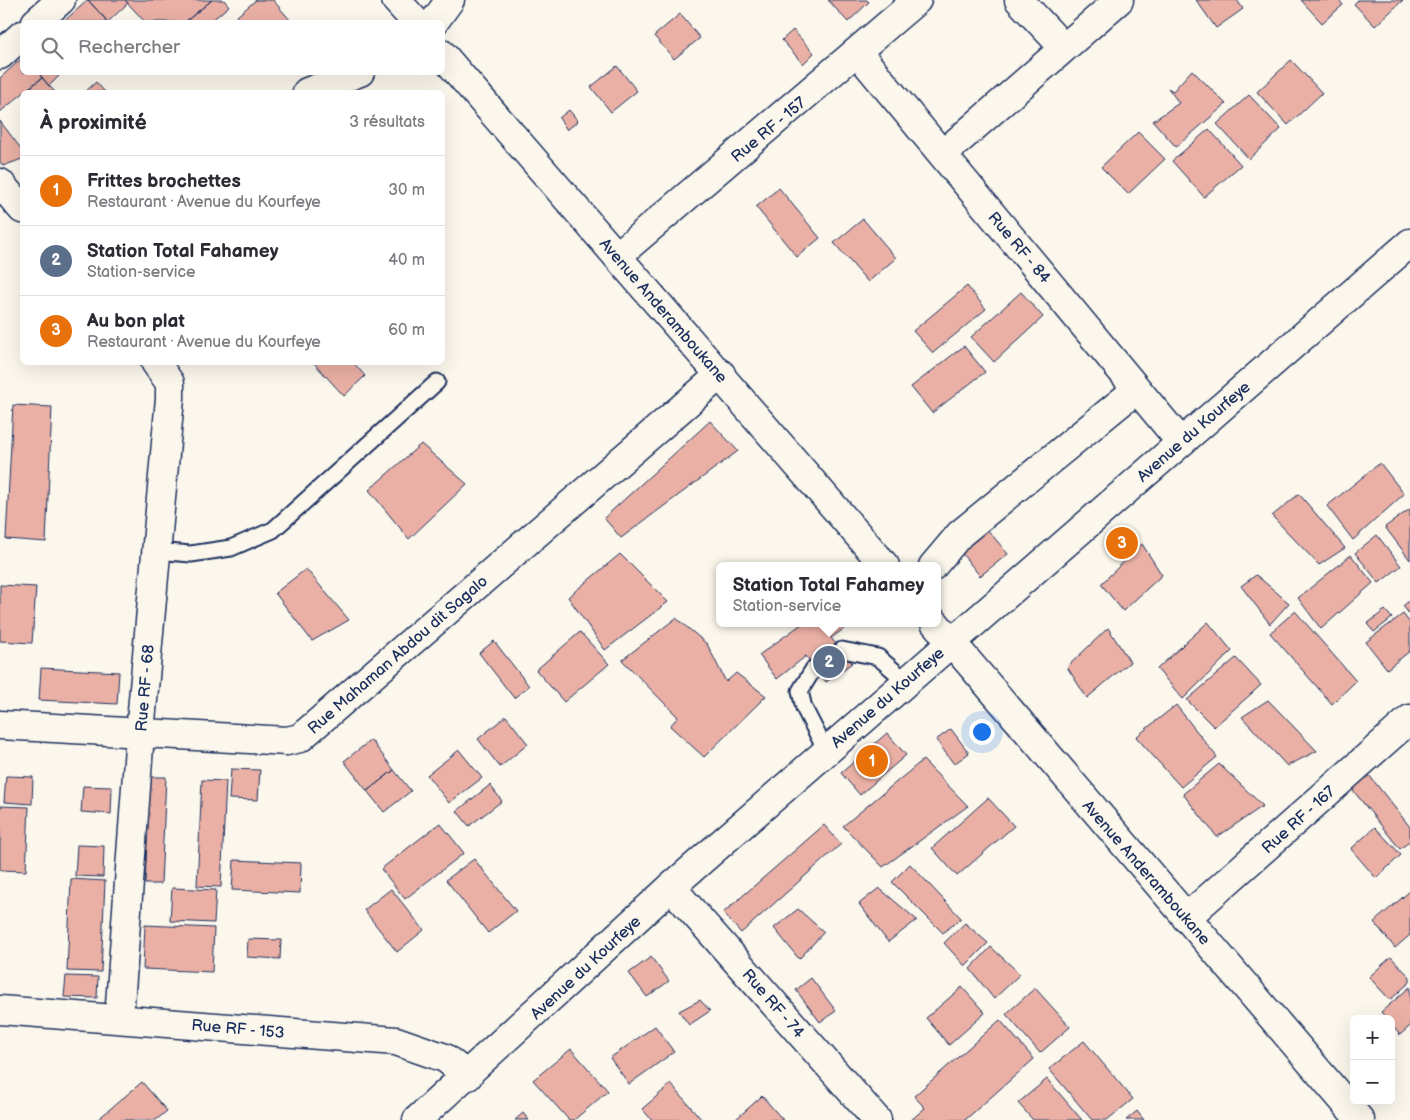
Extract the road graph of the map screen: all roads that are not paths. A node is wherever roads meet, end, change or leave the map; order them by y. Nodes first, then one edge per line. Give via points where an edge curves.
1 (61, 0) edge
2 (396, 0) edge
3 (450, 0) edge
4 (917, 0) edge
5 (1019, 0) edge
6 (1119, 0) edge
7 (38, 20) edge
8 (414, 20) edge
9 (435, 20) edge
10 (20, 36) edge
11 (1064, 48) junction
12 (858, 53) junction
13 (0, 55) edge
14 (445, 57) edge
15 (352, 75) edge
16 (312, 90) edge
17 (943, 154) junction
18 (1410, 243) edge
19 (617, 256) junction
20 (157, 365) edge
21 (721, 374) junction
22 (437, 382) dead end
23 (1137, 389) junction
24 (1180, 441) junction
25 (156, 551) junction
26 (882, 562) edge
27 (936, 562) edge
28 (942, 633) edge
29 (842, 650) dead end
30 (814, 668) dead end
31 (906, 681) junction
32 (1410, 719) edge
33 (0, 725) edge
34 (140, 733) junction
35 (826, 751) junction
36 (671, 887) junction
37 (1186, 918) junction
38 (0, 1010) edge
39 (118, 1018) junction
40 (468, 1076) junction
41 (427, 1117) edge
42 (877, 1120) edge
43 (1360, 1120) edge

1 - 7 street
2 - 8 street
3 - 9 street
4 - 12 street, Rue RF - 157
5 - 11 street
6 - 11 street
10 - 13 street
11 - 17 street
12 - 17 street, Rue RF - 84
12 - 19 street, Rue RF - 157
14 - 19 street, Avenue Anderamboukane
15 - 16 street
17 - 23 street, Rue RF - 84
18 - 24 street, Avenue du Kourfeye
19 - 21 street, Avenue Anderamboukane
20 - 25 street, Rue RF - 68 via 170,384
21 - 26 street, Avenue Anderamboukane
21 - 34 street, Rue Mahaman Abdou dit Sagalo via 300,738 286,741
22 - 25 lane via 273,530 231,548 192,554
23 - 24 street, Rue RF - 84
23 - 27 street via 960,534
24 - 28 street, Avenue du Kourfeye
25 - 34 street, Rue RF - 68
28 - 31 street, Avenue du Kourfeye
28 - 37 street, Avenue Anderamboukane
29 - 31 lane via 878,657
30 - 35 lane via 800,691 804,708
31 - 35 street, Avenue du Kourfeye
32 - 37 street, Rue RF - 167
33 - 34 street, Rue Mahaman Abdou dit Sagalo
34 - 39 street, Rue RF - 68
35 - 36 street, Avenue du Kourfeye
36 - 40 street, Avenue du Kourfeye
36 - 42 street, Rue RF - 74
37 - 43 street, Avenue Anderamboukane
38 - 39 street, Rue RF - 153
39 - 40 street, Rue RF - 153 via 396,1041 445,1058
40 - 41 street, Avenue du Kourfeye

